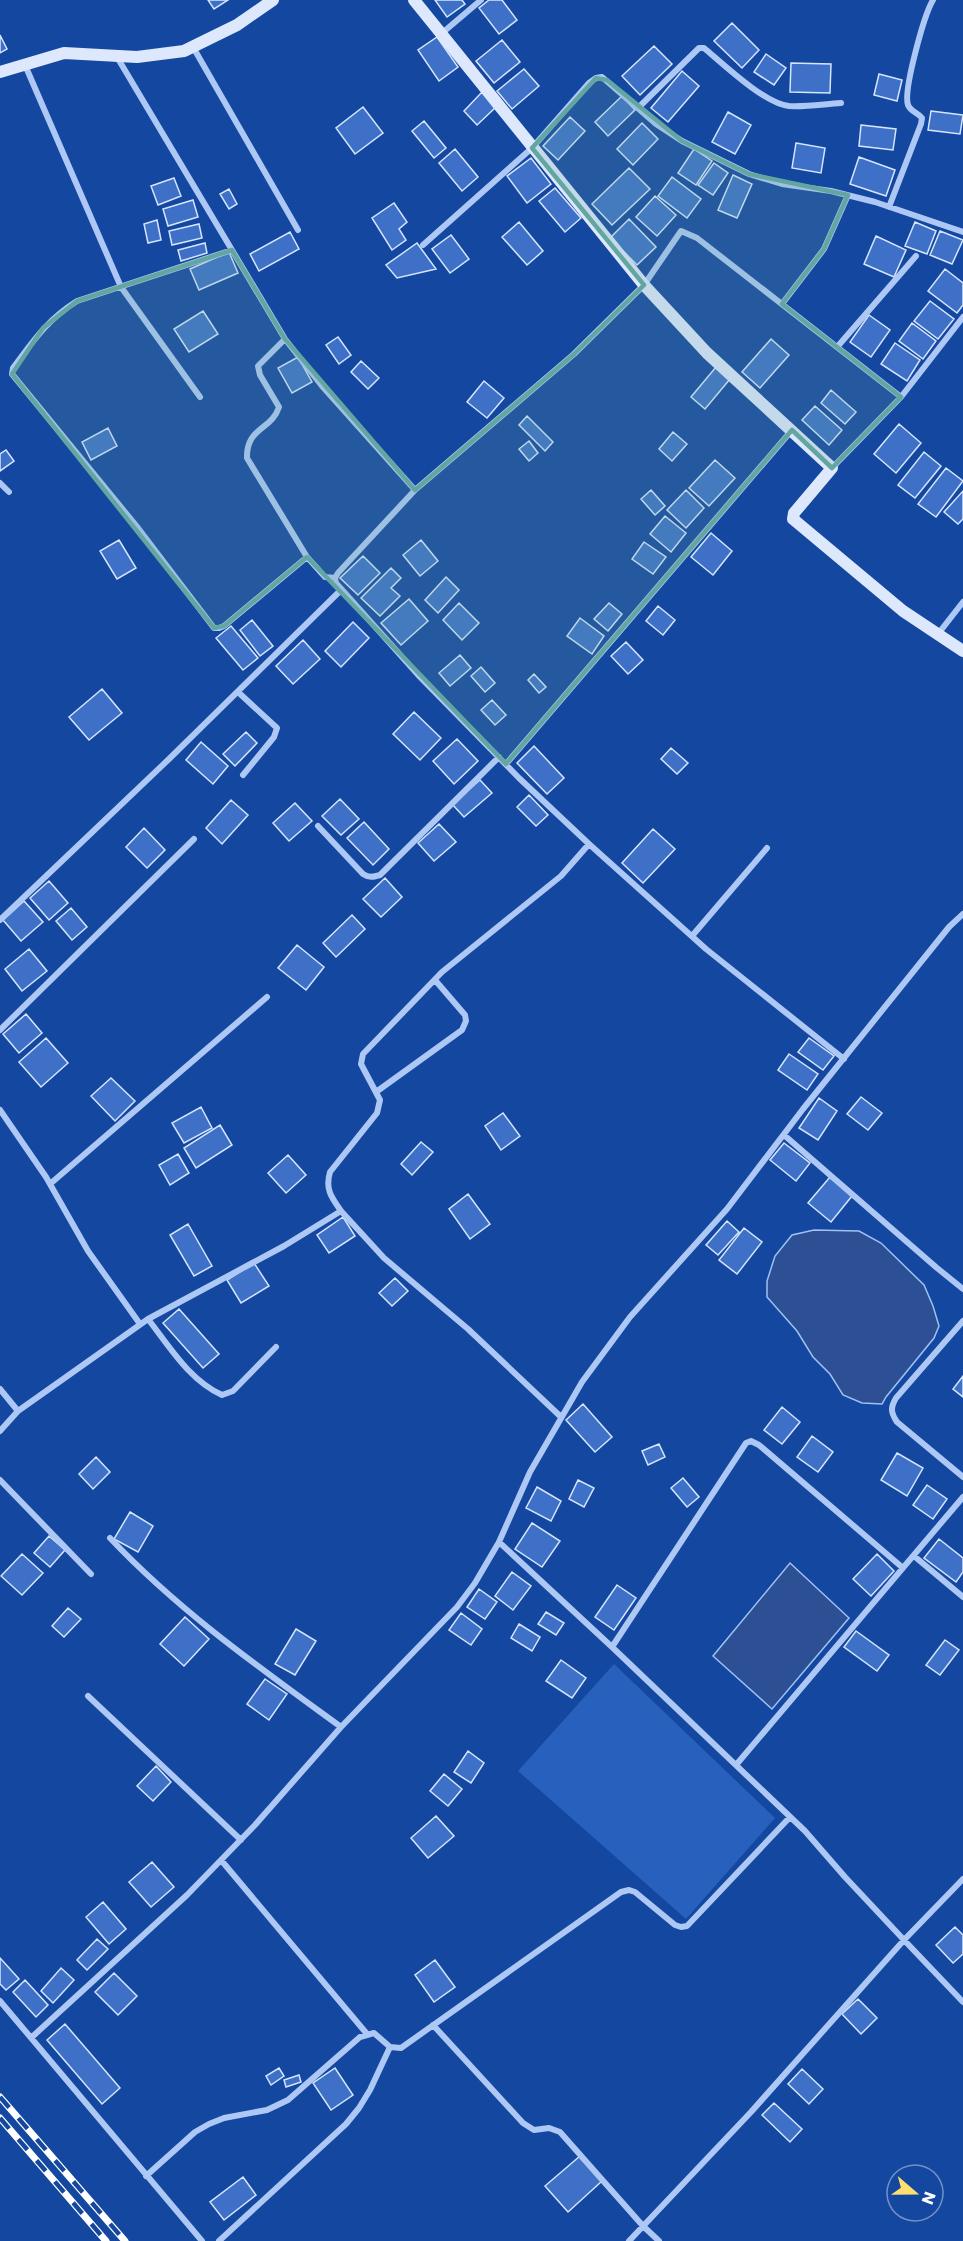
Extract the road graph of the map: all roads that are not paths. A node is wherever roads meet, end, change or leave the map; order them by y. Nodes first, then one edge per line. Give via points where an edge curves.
1 (273, 0) edge
2 (414, 0) edge
3 (480, 0) edge
4 (933, 0) edge
5 (441, 34) junction
6 (193, 46) junction
7 (117, 56) junction
8 (25, 65) junction
9 (0, 72) edge
10 (841, 103) dead end
11 (638, 108) junction
12 (532, 148) junction
13 (848, 195) junction
14 (889, 207) junction
15 (298, 230) dead end
16 (963, 232) edge
17 (423, 245) dead end
18 (232, 250) junction
19 (916, 256) dead end
20 (644, 285) junction
21 (121, 287) junction
22 (782, 303) junction
23 (963, 317) edge
24 (285, 339) junction
25 (838, 346) junction
26 (200, 397) dead end
27 (901, 397) junction
28 (792, 430) junction
29 (832, 468) junction
30 (0, 483) edge
31 (415, 490) junction
32 (9, 492) dead end
33 (308, 557) junction
34 (335, 578) junction
35 (341, 590) junction
36 (963, 602) edge
37 (938, 635) junction
38 (963, 651) edge
39 (237, 692) junction
40 (499, 757) junction
41 (506, 764) junction
42 (243, 775) dead end
43 (318, 826) dead end
44 (194, 839) dead end
45 (589, 844) junction
46 (767, 848) dead end
47 (963, 914) edge
48 (0, 920) edge
49 (692, 936) junction
50 (435, 980) junction
51 (267, 997) dead end
52 (0, 1030) edge
53 (844, 1059) junction
54 (376, 1092) junction
55 (0, 1110) edge
56 (784, 1135) junction
57 (50, 1184) junction
58 (340, 1211) junction
59 (963, 1289) edge
60 (148, 1319) junction
61 (963, 1321) edge
62 (140, 1324) junction
63 (276, 1347) dead end
64 (0, 1389) edge
65 (18, 1411) junction
66 (560, 1416) junction
67 (0, 1431) edge
68 (963, 1477) edge
69 (0, 1480) edge
70 (963, 1497) edge
71 (110, 1538) dead end
72 (500, 1542) junction
73 (914, 1556) junction
74 (903, 1568) junction
75 (91, 1574) dead end
76 (963, 1597) edge
77 (612, 1647) junction
78 (88, 1696) dead end
79 (341, 1726) junction
80 (736, 1765) junction
81 (790, 1817) junction
82 (240, 1840) junction
83 (221, 1860) junction
84 (963, 1880) edge
85 (904, 1940) junction
86 (0, 2001) edge
87 (963, 2002) edge
88 (433, 2025) junction
89 (368, 2034) junction
90 (32, 2037) junction
91 (390, 2047) junction
92 (146, 2176) junction
93 (643, 2226) junction
94 (202, 2241) edge
95 (219, 2241) edge
96 (629, 2241) edge
97 (659, 2241) edge

1 - 6 street via 237,25
2 - 5 street
3 - 5 street
4 - 14 street via 919,37 908,99 910,109 922,118 921,124
5 - 12 street
6 - 7 street via 184,51
6 - 15 street
7 - 8 street via 64,53
7 - 18 street
8 - 9 street
8 - 21 street
10 - 11 street via 778,104 699,48
11 - 12 street via 602,77 596,78
11 - 13 street via 682,141 749,174
12 - 17 street
12 - 20 street
13 - 14 street
13 - 22 street via 824,249
14 - 16 street
18 - 21 street
18 - 24 street
19 - 25 street
20 - 22 street via 681,231 697,238
20 - 28 street via 708,353
20 - 31 street via 574,354
21 - 26 street
21 - 33 street via 77,301 57,314 12,374 214,628 224,626
22 - 25 street
23 - 27 street
24 - 31 street
24 - 33 street via 258,366 279,407 277,414 250,440 247,458
25 - 27 street
27 - 29 street
28 - 29 street
28 - 41 street
29 - 37 street via 793,519 903,611
30 - 32 street
31 - 34 street
33 - 34 street via 325,577
34 - 35 street
35 - 39 street
35 - 40 street
36 - 37 street
37 - 38 street
39 - 42 street via 277,728
39 - 48 street
40 - 41 street
40 - 43 street via 380,875 371,878 363,874
41 - 45 street
44 - 52 street
45 - 49 street
45 - 50 street via 561,876
46 - 49 street
47 - 53 street
49 - 53 street
50 - 54 street via 363,1054 361,1064
50 - 54 street via 465,1015 465,1026
51 - 57 street
53 - 56 street
54 - 58 street via 381,1100 379,1109 330,1172 327,1184
55 - 57 street
56 - 59 street
56 - 66 street via 728,1209 630,1317
57 - 62 street via 88,1251
58 - 60 street via 284,1246
58 - 66 street via 384,1258 468,1329
60 - 62 street
60 - 63 street via 191,1373 222,1395 233,1391
61 - 68 street via 891,1406 897,1422
62 - 65 street
64 - 65 street
65 - 67 street
66 - 72 street via 530,1472
69 - 75 street
70 - 73 street
71 - 79 street via 165,1593
72 - 77 street
72 - 79 street via 457,1607
73 - 74 street
73 - 76 street
74 - 77 street via 750,1441
74 - 80 street
77 - 80 street
78 - 82 street
79 - 82 street
80 - 81 street
81 - 85 street
81 - 88 street via 687,1926 675,1925 635,1892 621,1892
82 - 83 street
83 - 89 street
83 - 90 street
84 - 85 street
85 - 87 street
85 - 93 street
86 - 90 street
88 - 91 street via 401,2048
88 - 93 street via 523,2123 534,2130 549,2128 560,2132
89 - 91 street via 374,2033
89 - 92 street via 288,2100 267,2110 209,2124
90 - 92 street
91 - 95 street via 370,2090 352,2116
92 - 94 street
93 - 96 street
93 - 97 street

